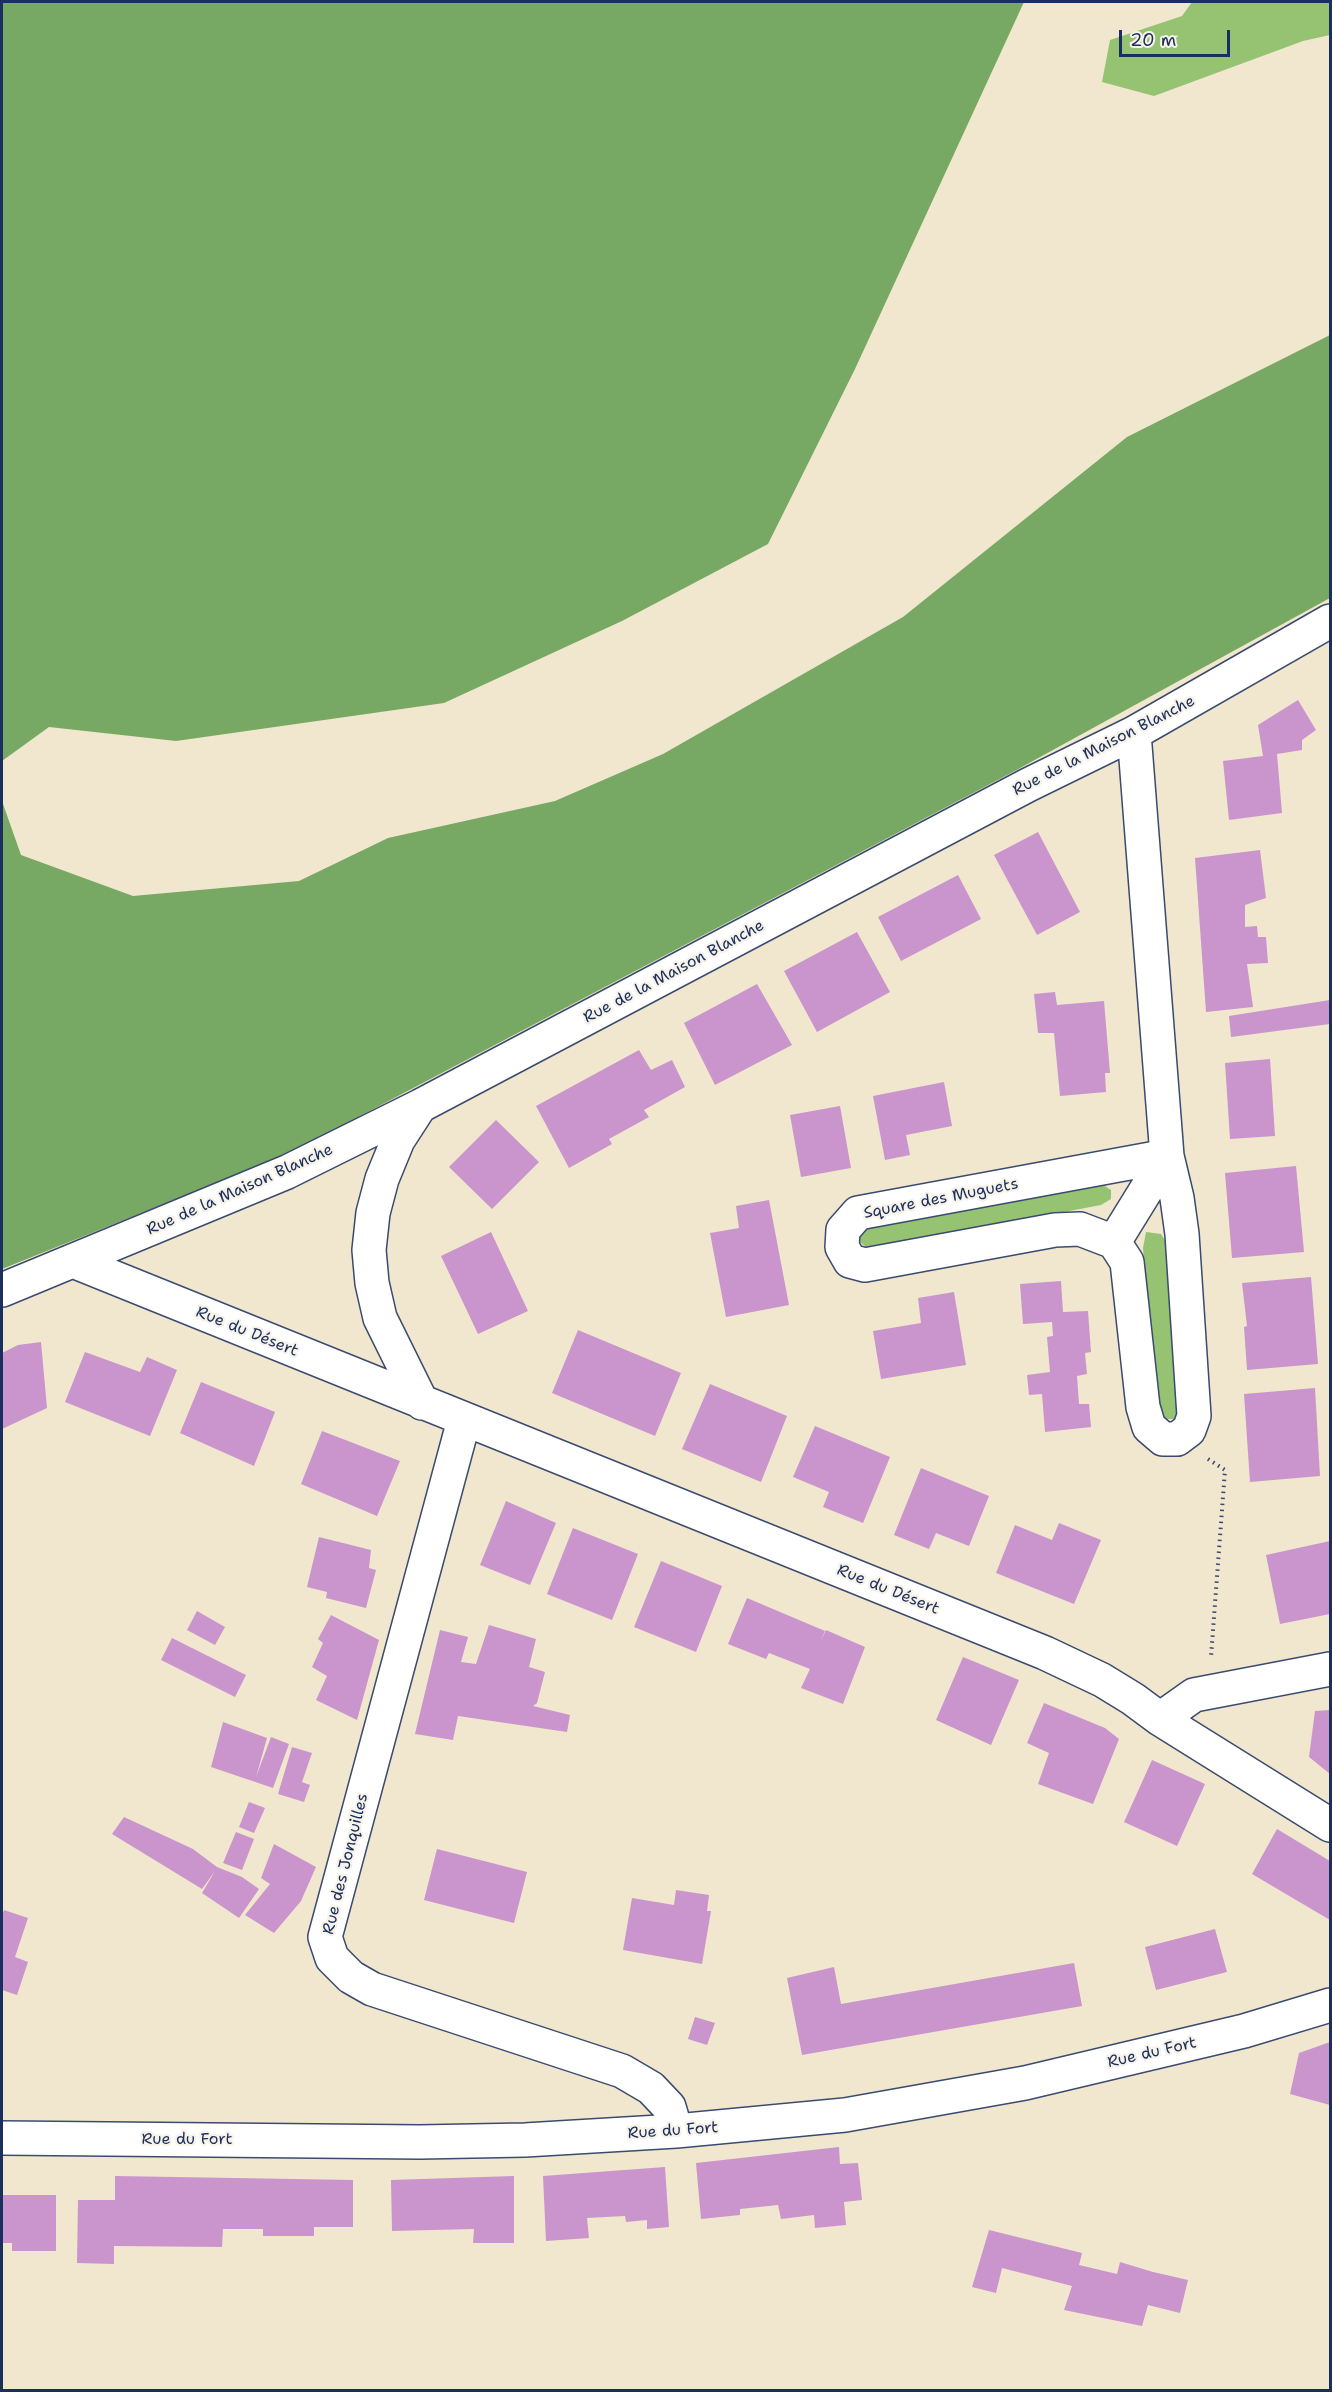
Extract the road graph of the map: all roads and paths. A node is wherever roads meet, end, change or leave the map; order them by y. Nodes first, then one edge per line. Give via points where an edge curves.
1 (1330, 621) edge
2 (1134, 733) junction
3 (420, 1106) junction
4 (1167, 1156) junction
5 (1114, 1242) junction
6 (73, 1261) junction
7 (2, 1290) edge
8 (422, 1403) junction
9 (464, 1420) junction
10 (1225, 1470) dead end
11 (1211, 1658) dead end
12 (1330, 1669) edge
13 (1160, 1719) junction
14 (1330, 1825) edge
15 (1330, 2005) edge
16 (676, 2131) junction
17 (2, 2138) edge

1 - 2 street, Rue de la Maison Blanche
2 - 3 street, Rue de la Maison Blanche via 1028,784
2 - 4 street
3 - 6 street, Rue de la Maison Blanche via 286,1172
3 - 8 street via 398,1140 382,1179 369,1250 380,1318
4 - 5 street
4 - 5 street via 1182,1234 1194,1416 1189,1430 1177,1438 1163,1439 1149,1426 1143,1407 1127,1262
4 - 5 street, Square des Muguets via 858,1213 843,1230 842,1247 850,1261 865,1265 1055,1230 1080,1229
6 - 7 street, Rue de la Maison Blanche
6 - 8 street, Rue du Désert
8 - 9 street, Rue du Désert
9 - 13 street, Rue du Désert via 1045,1653 1102,1680
9 - 16 street, Rue des Jonquilles via 325,1936 332,1958 351,1977 372,1989 622,2071 651,2088 669,2108
10 - 11 path
12 - 13 street via 1194,1695
13 - 14 street, Rue du Désert
15 - 16 street, Rue du Fort via 1244,2031 1024,2084 845,2115
16 - 17 street, Rue du Fort via 420,2142

